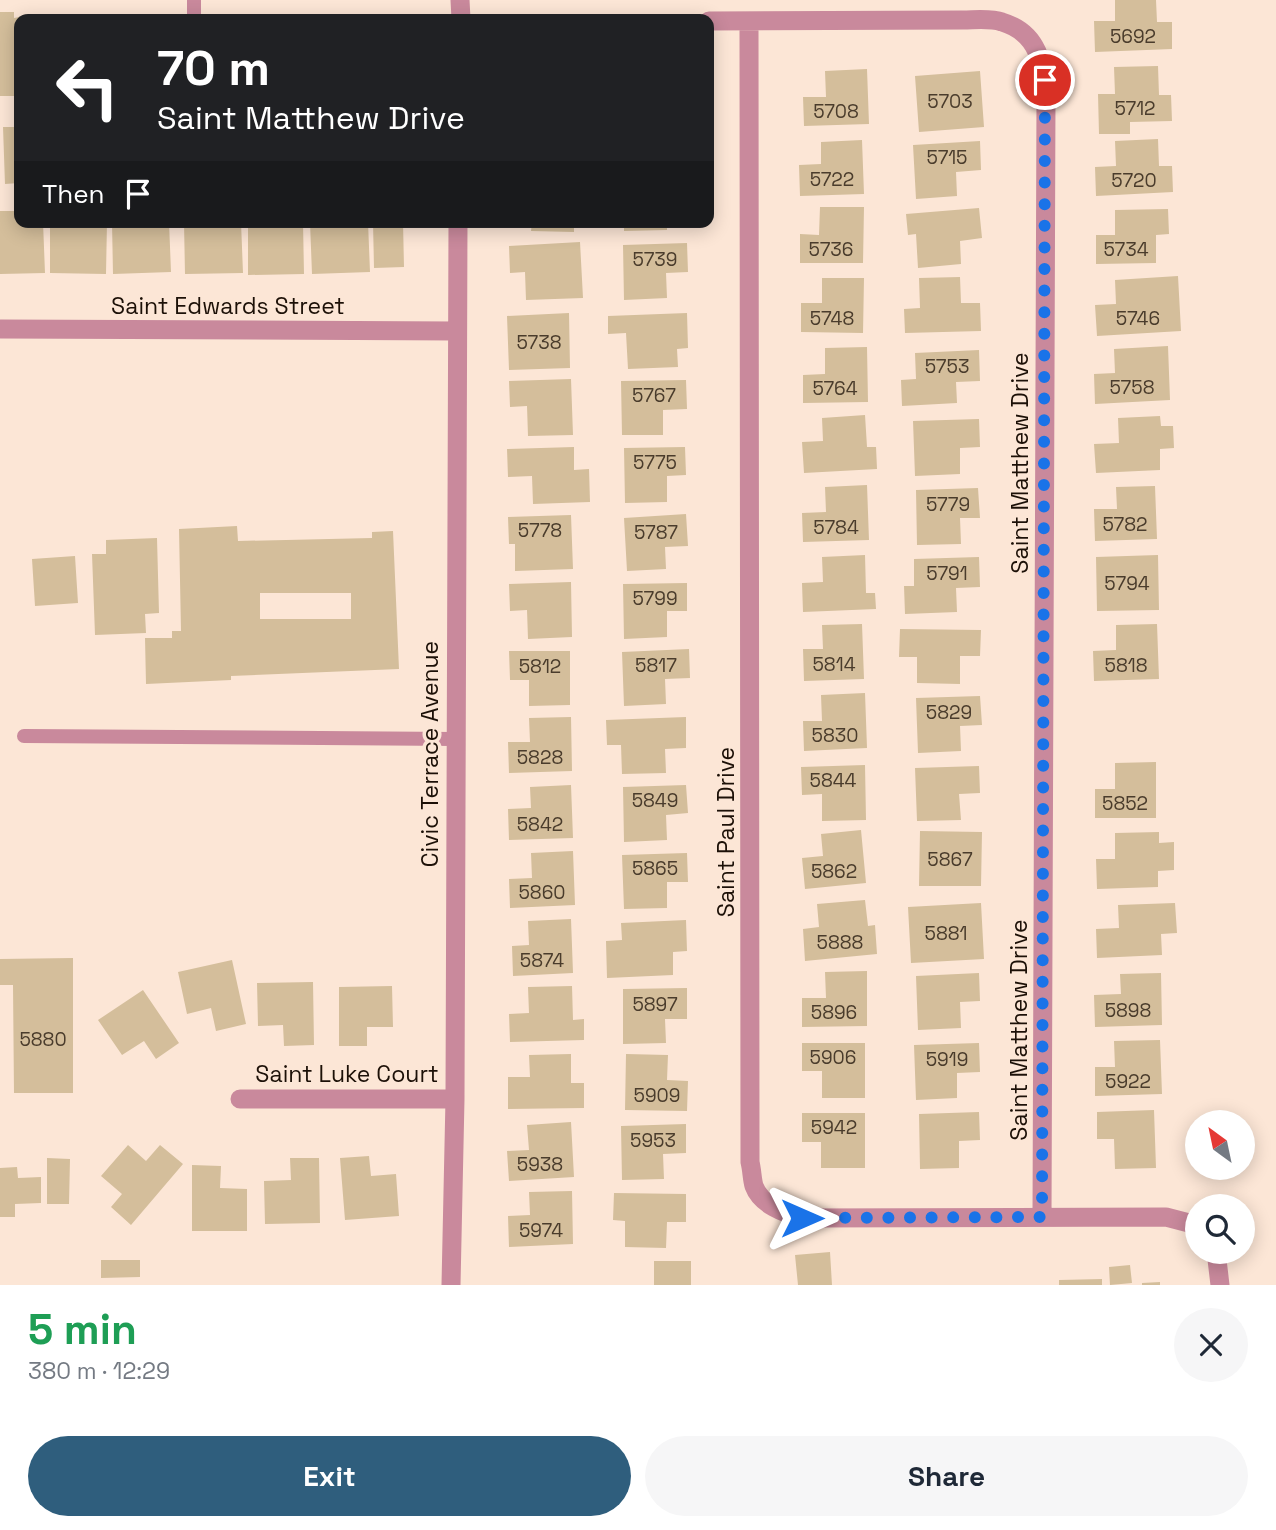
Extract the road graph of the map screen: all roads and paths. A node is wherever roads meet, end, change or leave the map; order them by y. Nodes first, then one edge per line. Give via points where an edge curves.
1 (714, 21) edge
2 (749, 21) junction
3 (457, 228) edge
4 (0, 329) edge
5 (456, 331) junction
6 (24, 736) dead end
7 (455, 739) junction
8 (240, 1099) dead end
9 (454, 1099) junction
10 (1042, 1217) junction
11 (1185, 1222) edge
12 (1218, 1264) edge
13 (451, 1285) edge
14 (1220, 1285) edge

1 - 2 street, Saint Matthew Drive
2 - 10 street, Saint Paul Drive via 750,1148 754,1188 768,1204 802,1218
2 - 10 street, Saint Matthew Drive via 1002,22 1029,37 1043,64
3 - 5 street, Civic Terrace Avenue
4 - 5 street, Saint Edwards Street
5 - 7 street, Civic Terrace Avenue
6 - 7 lane
7 - 9 street, Civic Terrace Avenue
8 - 9 street, Saint Luke Court
9 - 13 street, Civic Terrace Avenue
10 - 11 street, Saint Paul Drive via 1166,1217
12 - 14 street

